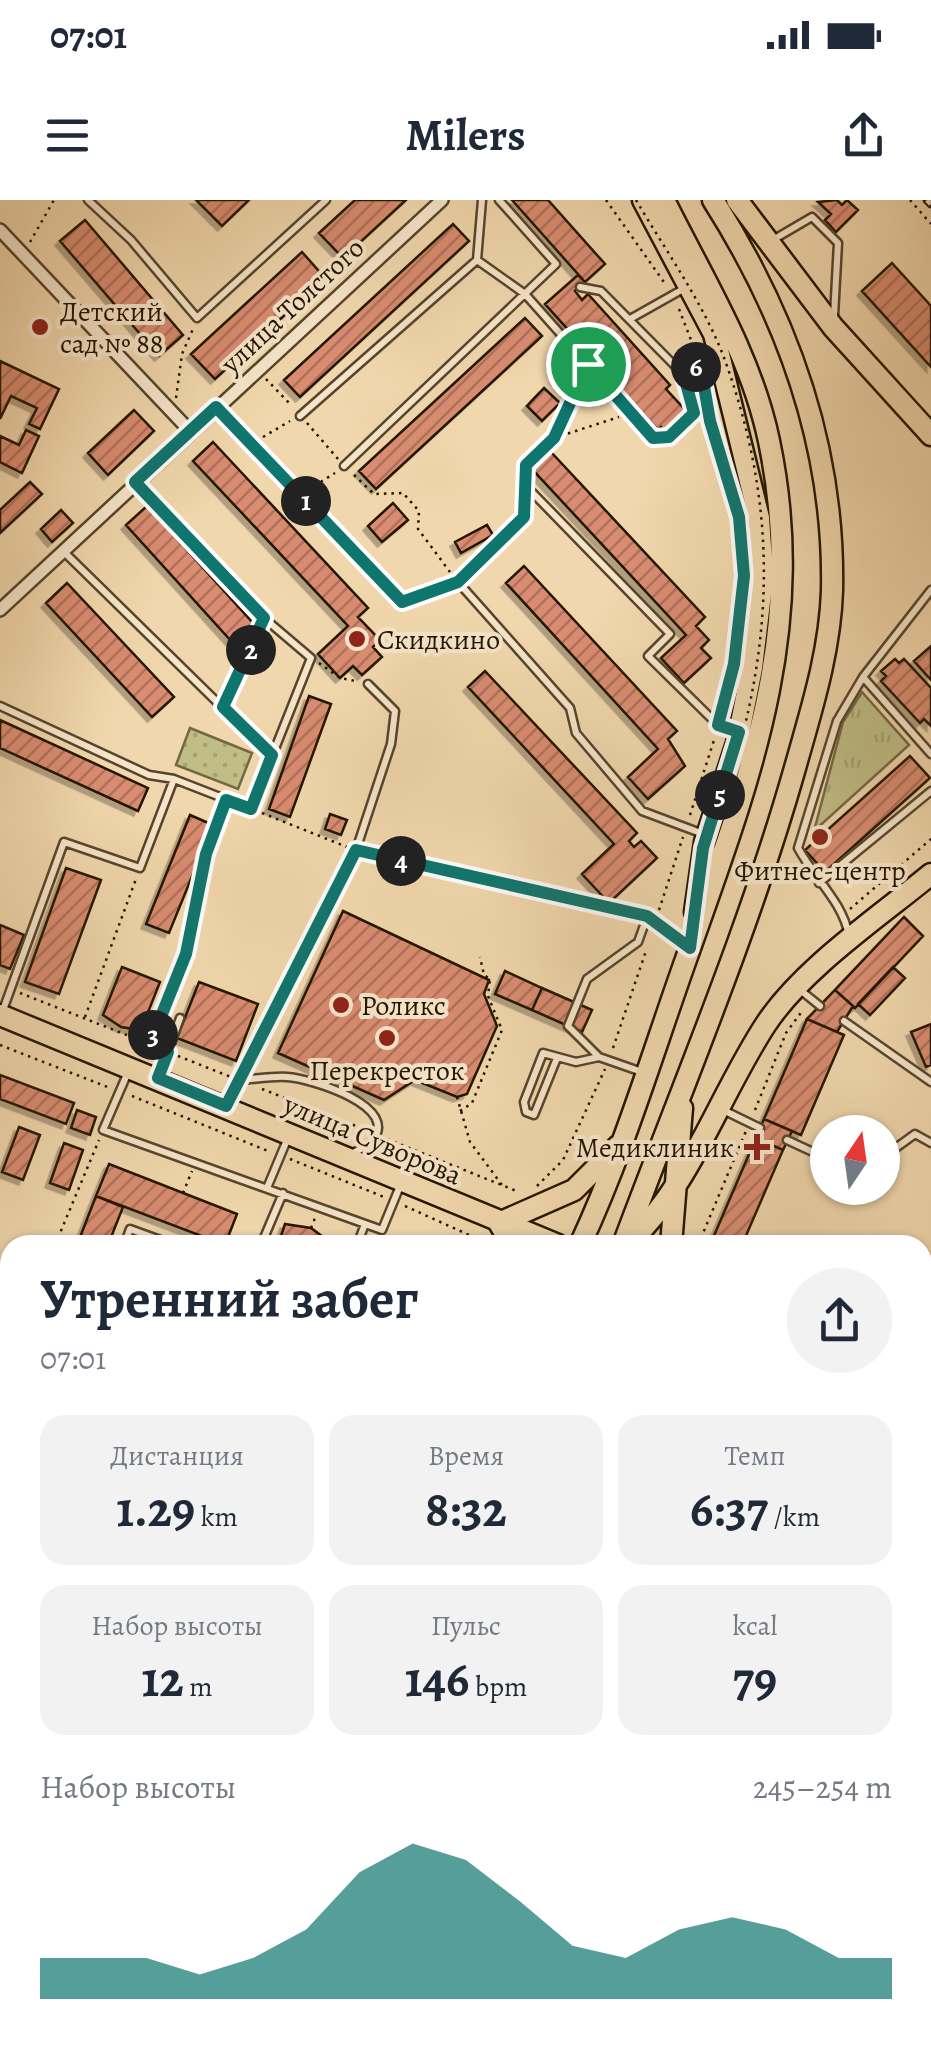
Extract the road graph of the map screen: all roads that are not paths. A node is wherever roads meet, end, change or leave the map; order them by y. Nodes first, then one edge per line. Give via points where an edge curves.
1 (88, 200) edge
2 (326, 200) edge
3 (442, 200) edge
4 (482, 200) edge
5 (499, 200) edge
6 (640, 200) edge
7 (664, 200) edge
8 (712, 200) edge
9 (737, 200) edge
10 (0, 230) edge
11 (770, 242) junction
12 (477, 260) junction
13 (580, 287) dead end
14 (682, 290) junction
15 (524, 294) junction
16 (630, 319) junction
17 (833, 328) junction
18 (719, 349) junction
19 (684, 376) junction
20 (216, 407) junction
21 (300, 416) road end
22 (190, 431) junction
23 (931, 435) edge
24 (344, 466) road end
25 (135, 482) junction
26 (528, 488) road end
27 (62, 549) junction
28 (931, 590) edge
29 (0, 610) edge
30 (863, 677) junction
31 (368, 684) road end
32 (0, 706) edge
33 (739, 732) junction
34 (931, 754) edge
35 (272, 755) junction
36 (174, 780) junction
37 (931, 791) edge
38 (718, 832) junction
39 (356, 850) junction
40 (931, 874) edge
41 (819, 882) junction
42 (647, 916) junction
43 (850, 942) junction
44 (690, 948) junction
45 (804, 994) junction
46 (820, 1006) dead end
47 (0, 1016) edge
48 (180, 1018) dead end
49 (844, 1021) dead end
50 (599, 1057) junction
51 (557, 1058) junction
52 (130, 1066) junction
53 (648, 1074) junction
54 (158, 1078) junction
55 (239, 1080) junction
56 (684, 1082) junction
57 (931, 1082) edge
58 (226, 1106) junction
59 (720, 1109) junction
60 (760, 1128) dead end
61 (628, 1133) junction
62 (290, 1134) junction
63 (787, 1140) dead end
64 (931, 1143) edge
65 (900, 1145) edge
66 (810, 1151) edge
67 (346, 1158) junction
68 (676, 1182) junction
69 (267, 1188) junction
70 (398, 1192) junction
71 (283, 1194) junction
72 (499, 1223) junction
73 (365, 1224) junction
74 (265, 1235) edge
75 (360, 1235) edge
76 (506, 1235) edge
77 (531, 1235) edge
78 (584, 1235) edge
79 (629, 1235) edge
80 (633, 1235) edge
81 (673, 1235) edge

1 - 2 lane via 198,318
3 - 20 street, улица Толстого
4 - 12 lane
5 - 15 lane via 556,264
6 - 14 main road
7 - 38 main road via 750,377 779,499 784,592 778,638 757,748
8 - 56 main road via 777,316 815,424 832,590 826,650 772,847
9 - 11 main road
10 - 22 street
11 - 17 main road
11 - 17 lane via 812,217 838,243
12 - 15 lane
12 - 21 lane
13 - 16 lane via 601,290
14 - 16 lane
14 - 18 main road
15 - 19 lane via 653,438 669,437 694,413
15 - 24 lane
16 - 19 lane
17 - 23 main road
18 - 19 lane
18 - 33 main road via 760,518 762,577
20 - 22 street, улица Толстого
20 - 38 lane via 402,602 458,582 570,708 576,733 642,811
22 - 25 street, улица Толстого
25 - 27 street, улица Толстого
25 - 35 lane via 264,618 312,658
26 - 33 lane via 670,634 648,656 718,725
27 - 29 street, улица Толстого
27 - 35 lane
28 - 30 lane
30 - 34 lane
30 - 41 lane via 837,721 798,848
31 - 39 lane via 394,711 391,744
32 - 36 lane
33 - 38 main road
35 - 36 lane via 251,809
36 - 47 lane via 140,868 64,842
37 - 41 lane
38 - 44 main road
39 - 42 lane
39 - 55 lane
40 - 43 main road
41 - 43 lane via 845,914
42 - 44 lane
42 - 50 lane via 638,942 587,979 568,1026
43 - 45 main road
44 - 53 main road
45 - 46 lane
45 - 59 main road via 768,1021
47 - 52 main road, улица Суворова
48 - 54 lane
49 - 57 lane
50 - 51 lane
50 - 53 lane
51 - 51 lane via 543,1053 526,1112 534,1115
52 - 54 main road, улица Суворова
52 - 69 lane via 103,1130
53 - 61 main road
54 - 58 main road, улица Суворова
55 - 58 lane
55 - 67 lane via 289,1076 345,1094 371,1111 370,1143
56 - 68 main road
56 - 79 main road
58 - 62 main road, улица Суворова
59 - 60 lane
59 - 68 main road
61 - 72 main road via 574,1190
61 - 78 main road
62 - 67 main road, улица Суворова
62 - 69 lane
63 - 66 lane
64 - 65 lane via 915,1134
67 - 70 main road, улица Суворова
68 - 80 main road
68 - 81 main road
69 - 71 lane
70 - 72 main road, улица Суворова
70 - 73 lane via 382,1230
71 - 73 lane
71 - 74 lane
72 - 76 main road
72 - 77 main road, улица Суворова
73 - 75 lane

